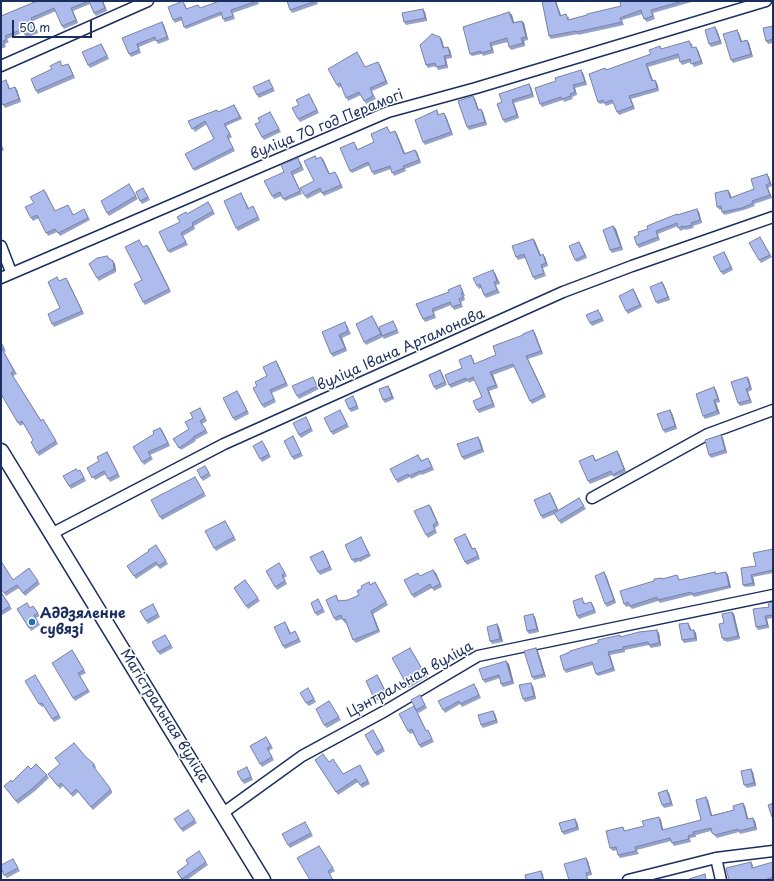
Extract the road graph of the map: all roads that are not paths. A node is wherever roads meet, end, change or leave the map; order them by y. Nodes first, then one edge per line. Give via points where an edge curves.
1 (148, 1) edge
2 (766, 1) edge
3 (1, 66) edge
4 (773, 217) edge
5 (1, 246) edge
6 (11, 272) junction
7 (1, 278) edge
8 (773, 410) edge
9 (1, 451) edge
10 (592, 498) dead end
11 (51, 534) junction
12 (773, 595) edge
13 (223, 813) junction
14 (773, 851) edge
15 (716, 858) junction
16 (263, 880) edge
17 (628, 880) edge
18 (721, 880) edge

1 - 3 street
2 - 6 street, вуліца 70 год Перамогі via 388,112
4 - 11 street, вуліца Івана Артамонава via 563,292 224,444
5 - 6 street
6 - 7 street, вуліца 70 год Перамогі
8 - 10 street via 708,434
9 - 11 main road, Магістральная вуліца
11 - 13 main road, Магістральная вуліца
12 - 13 street, Цэнтральная вуліца via 478,656 302,756
13 - 16 main road, Магістральная вуліца
14 - 15 street
15 - 17 street
15 - 18 street

